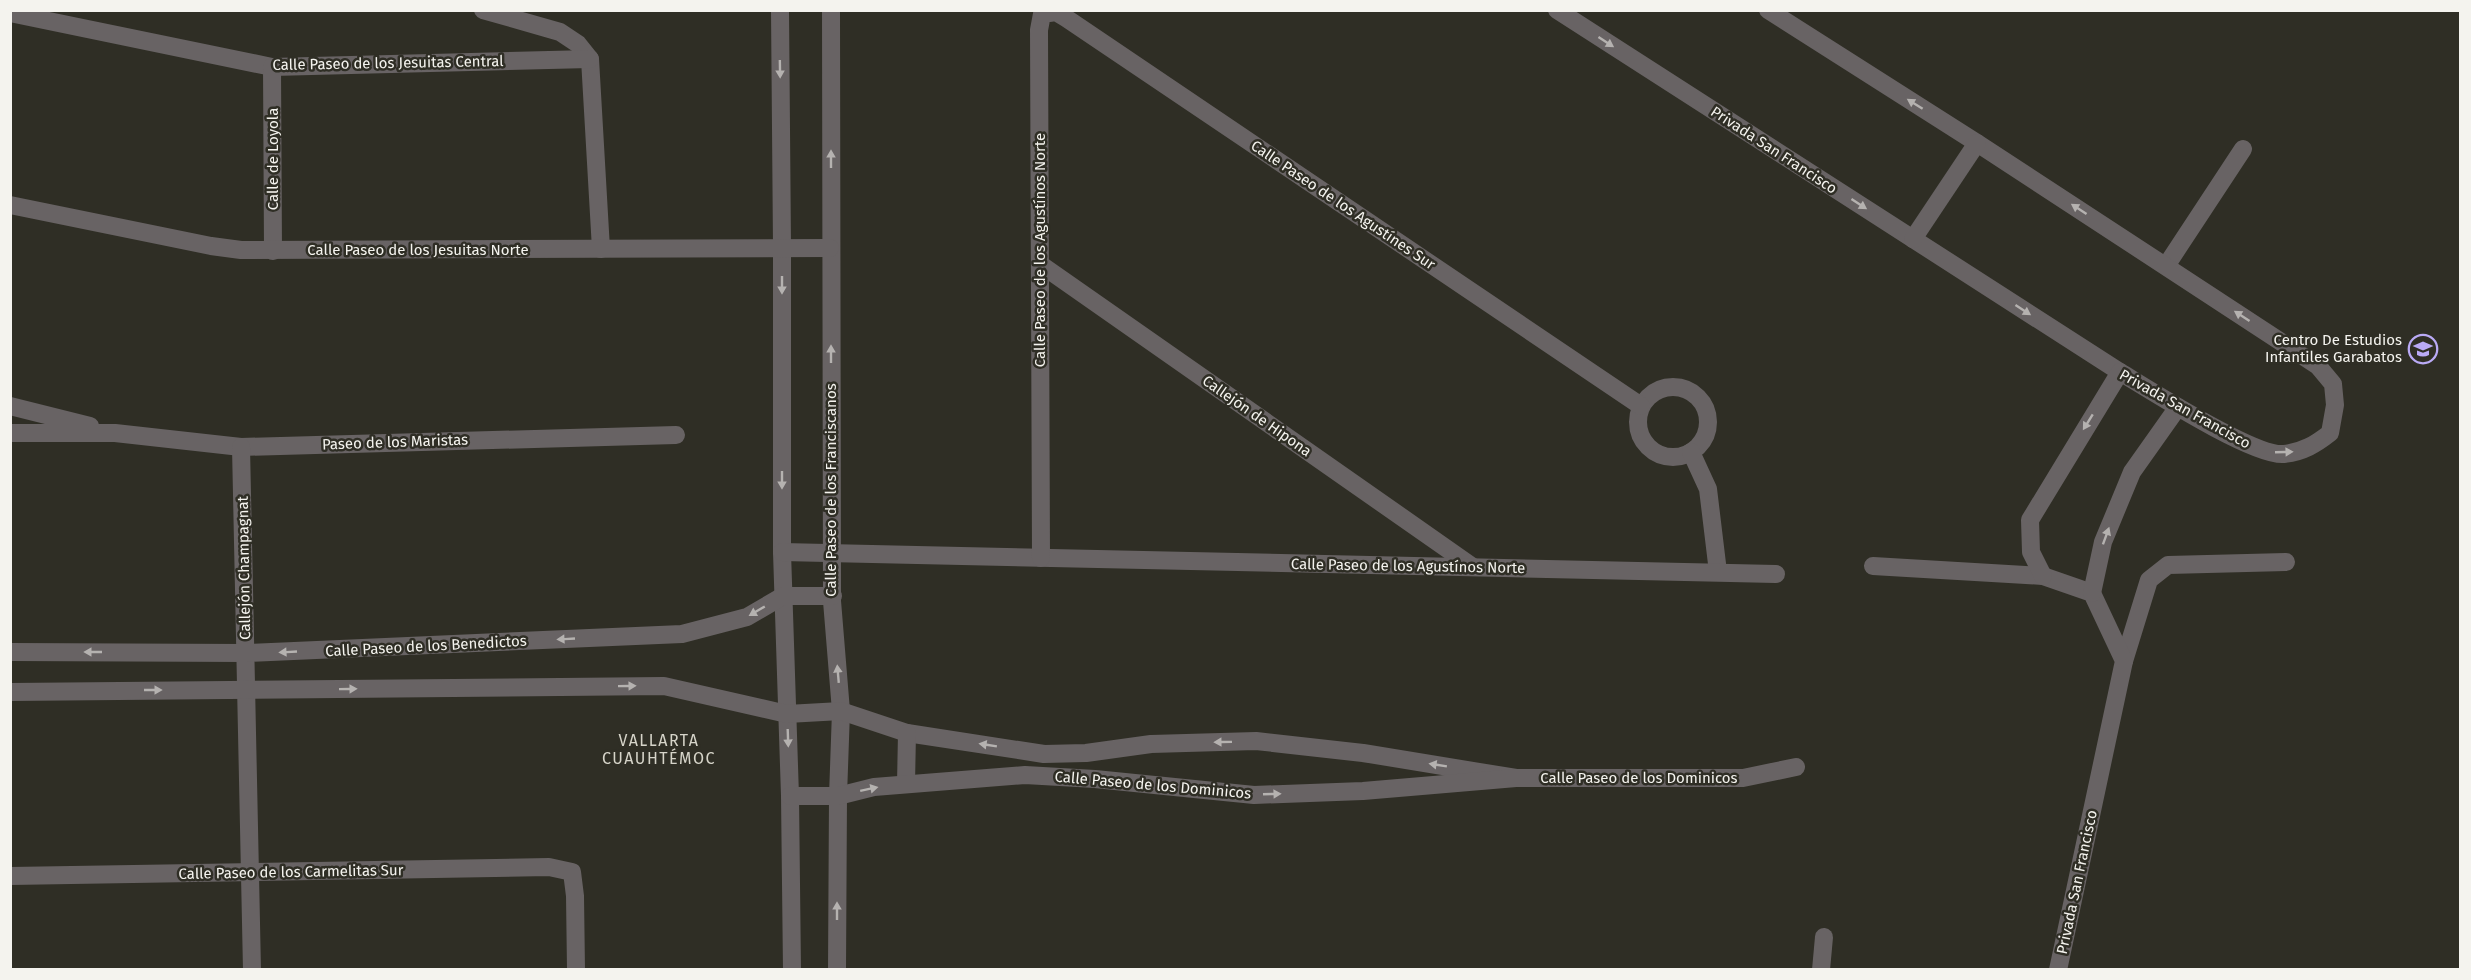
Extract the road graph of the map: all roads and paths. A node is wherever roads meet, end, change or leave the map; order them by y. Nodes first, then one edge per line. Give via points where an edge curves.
1 (483, 10) edge
2 (780, 10) edge
3 (831, 10) edge
4 (1557, 10) edge
5 (1768, 10) edge
6 (10, 13) edge
7 (1042, 14) joint
8 (590, 59) junction
9 (272, 67) junction
10 (1977, 143) junction
11 (2243, 149) dead end
12 (10, 205) edge
13 (1913, 239) junction
14 (782, 247) junction
15 (830, 248) junction
16 (602, 249) junction
17 (273, 251) junction
18 (1040, 264) junction
19 (2166, 266) junction
20 (2120, 372) junction
21 (10, 406) edge
22 (1641, 406) junction
23 (2178, 407) junction
24 (10, 433) edge
25 (115, 433) junction
26 (676, 435) dead end
27 (240, 447) junction
28 (1691, 452) junction
29 (782, 552) junction
30 (831, 553) junction
31 (1041, 558) junction
32 (2286, 562) dead end
33 (1873, 566) dead end
34 (1473, 567) junction
35 (1718, 572) junction
36 (1776, 574) dead end
37 (2043, 576) junction
38 (2092, 593) junction
39 (783, 596) junction
40 (833, 596) junction
41 (10, 652) edge
42 (246, 653) junction
43 (2124, 661) junction
44 (246, 689) junction
45 (10, 692) edge
46 (841, 711) junction
47 (787, 714) junction
48 (907, 733) junction
49 (1027, 751) junction
50 (1796, 767) dead end
51 (1025, 775) junction
52 (1516, 778) junction
53 (906, 784) junction
54 (790, 796) junction
55 (838, 796) junction
56 (249, 873) junction
57 (10, 876) edge
58 (1824, 936) dead end
59 (252, 969) edge
60 (576, 969) edge
61 (792, 969) edge
62 (837, 969) edge
63 (1821, 969) edge
64 (2058, 969) edge

1 - 8 street via 560,32 578,44
2 -> 14 street
15 -> 3 street, Calle Paseo de los Franciscanos
4 -> 13 street, Privada San Francisco
10 -> 5 street, Privada San Francisco
6 - 9 street, Calle Paseo de los Jesuitas Central
7 - 18 street, Calle Paseo de los Agustínos Norte
7 - 22 street, Calle Paseo de los Agustínes Sur via 1056,12 1066,18
8 - 9 street, Calle Paseo de los Jesuitas Central
8 - 16 street
9 - 17 street, Calle de Loyola
10 - 13 street
19 -> 10 street, Privada San Francisco
11 - 19 street
12 - 17 street, Calle Paseo de los Jesuitas Norte via 211,246
13 -> 20 street, Privada San Francisco
14 - 15 street, Calle Paseo de los Jesuitas Norte
14 - 16 street, Calle Paseo de los Jesuitas Norte
14 -> 29 street
30 -> 15 street, Calle Paseo de los Franciscanos
16 - 17 street, Calle Paseo de los Jesuitas Norte
18 - 31 street, Calle Paseo de los Agustínos Norte
18 - 34 street, Callejón de Hipona
23 -> 19 street, Privada San Francisco via 2254,448 2283,454 2312,447 2330,432 2335,405 2333,384 2318,366
20 - 23 street, Privada San Francisco
20 -> 37 street via 2030,520 2031,552
21 - 25 street, Paseo de los Maristas
22 - 28 street via 1640,435 1649,447 1662,455
22 - 28 street via 1652,393 1667,387 1683,388 1697,396 1706,409 1708,425 1703,441
38 -> 23 street via 2103,542 2132,472
24 - 25 street, Paseo de los Maristas
25 - 27 street, Paseo de los Maristas
26 - 27 street, Paseo de los Maristas
27 - 42 street, Callejón Champagnat
28 - 35 street via 1708,489
29 - 30 street, Calle Paseo de los Agustínos Norte
29 - 39 street
30 - 31 street, Calle Paseo de los Agustínos Norte
30 - 40 street, Calle Paseo de los Franciscanos
31 - 34 street, Calle Paseo de los Agustínos Norte
32 - 43 street, Privada San Francisco via 2168,565 2149,580
33 - 37 street
34 - 35 street, Calle Paseo de los Agustínos Norte
35 - 36 street, Calle Paseo de los Agustínos Norte
37 - 38 street
38 - 43 street
39 - 40 street
39 -> 42 street, Calle Paseo de los Benedictos via 747,617 682,634
39 - 47 street
46 -> 40 street, Calle Paseo de los Franciscanos
42 -> 41 street, Calle Paseo de los Benedictos
42 - 44 street, Callejón Champagnat
43 - 64 street, Privada San Francisco
45 -> 44 street
44 -> 47 street via 664,686
44 - 56 street, Callejón Champagnat
46 - 47 street
46 - 48 street, Calle Paseo de los Dominicos
46 - 55 street, Calle Paseo de los Franciscanos
47 -> 54 street
49 -> 48 street, Calle Paseo de los Dominicos
48 - 53 street
49 - 51 street
52 -> 49 street, Calle Paseo de los Dominicos via 1363,753 1256,741 1151,744 1086,753
50 - 52 street, Calle Paseo de los Dominicos via 1743,778
51 -> 52 street, Calle Paseo de los Dominicos via 1254,795 1363,791
51 - 53 street, Calle Paseo de los Dominicos
55 -> 53 street, Calle Paseo de los Dominicos
54 - 55 street, Calle Paseo de los Dominicos
54 - 61 street
62 -> 55 street, Calle Paseo de los Franciscanos
56 - 57 street, Calle Paseo de los Carmelitas Sur
56 - 59 street, Callejón Champagnat
56 - 60 street, Calle Paseo de los Carmelitas Sur via 549,867 572,872
58 - 63 street

